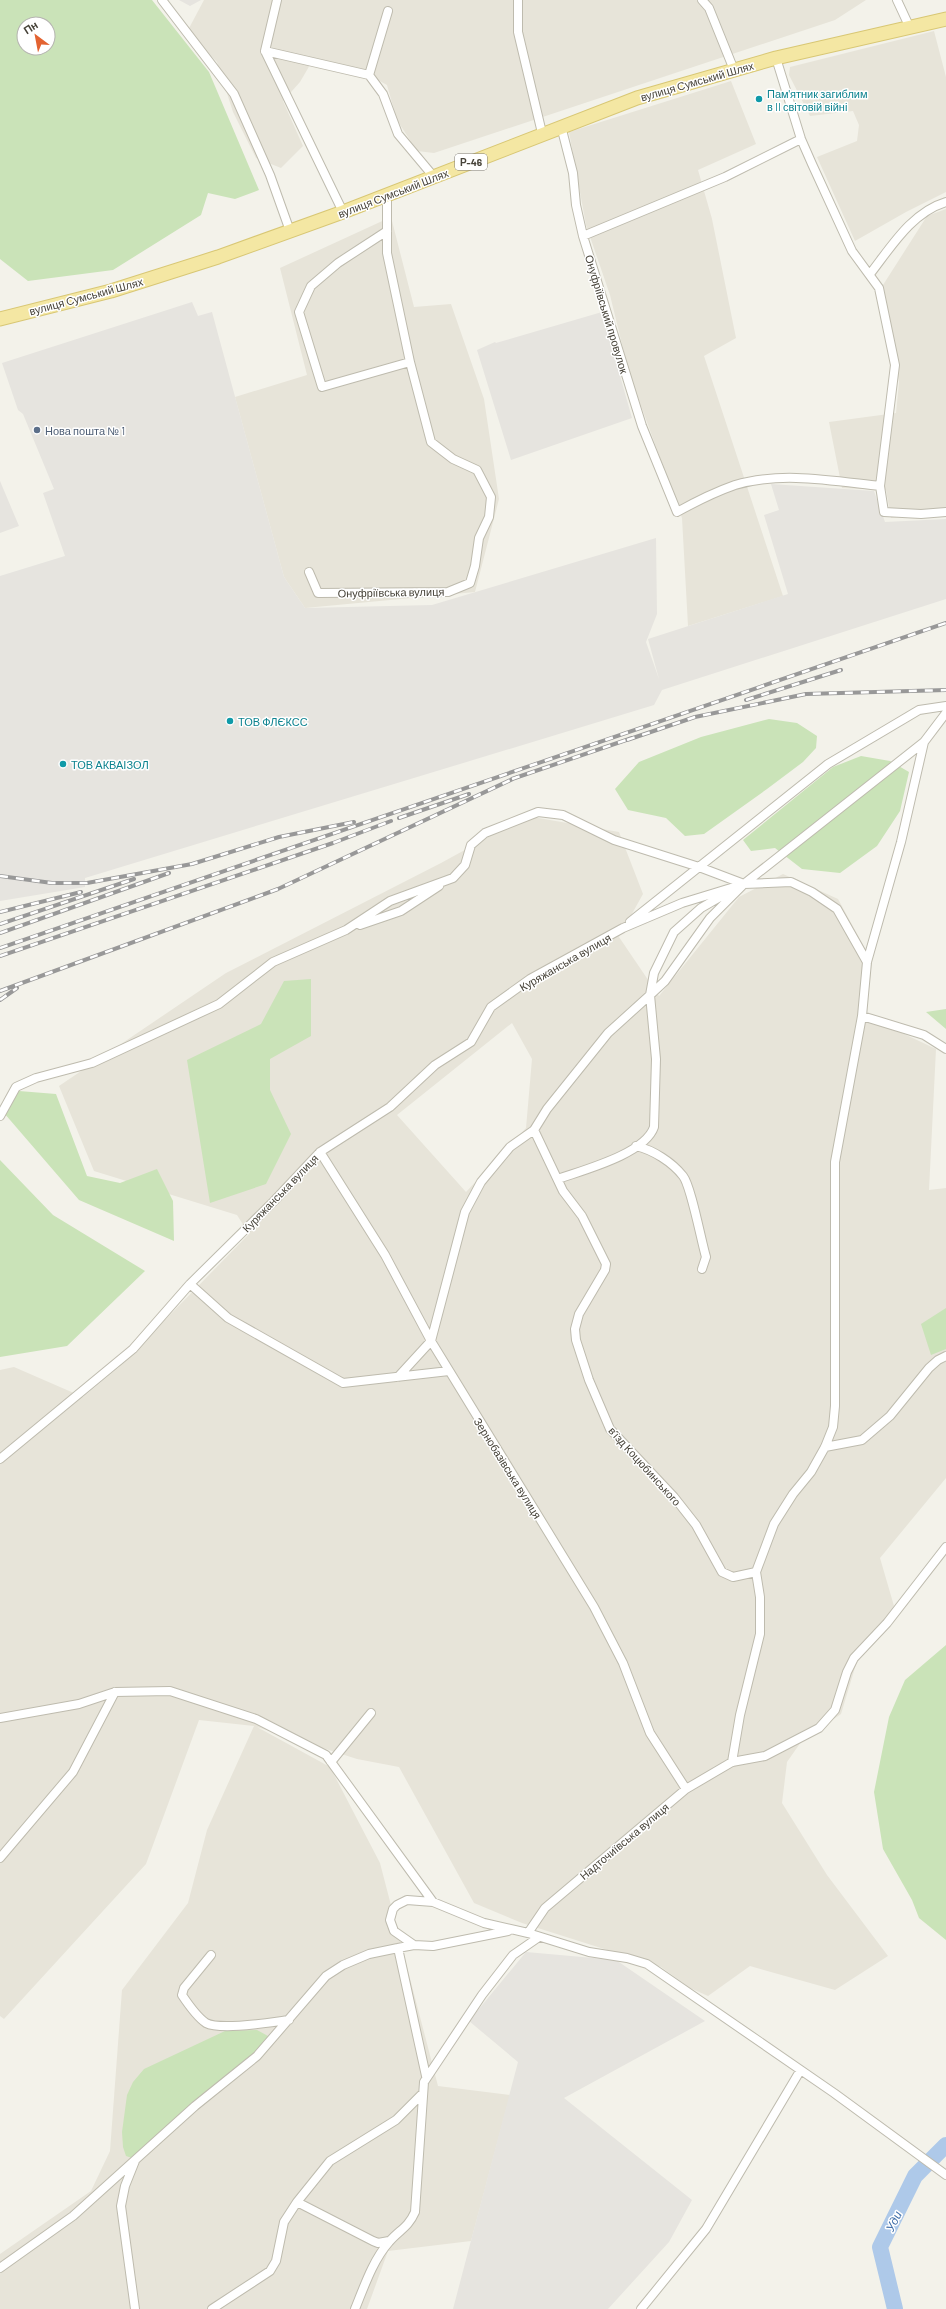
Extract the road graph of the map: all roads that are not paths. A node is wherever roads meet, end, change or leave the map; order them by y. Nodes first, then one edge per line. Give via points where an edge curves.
1 (162, 0) edge
2 (277, 0) edge
3 (518, 0) edge
4 (702, 0) edge
5 (897, 0) edge
6 (388, 11) dead end
7 (946, 19) edge
8 (910, 28) junction
9 (265, 51) junction
10 (776, 58) junction
11 (734, 70) junction
12 (369, 76) junction
13 (561, 126) junction
14 (542, 133) junction
15 (801, 139) junction
16 (434, 177) junction
17 (387, 195) junction
18 (946, 202) edge
19 (343, 212) junction
20 (290, 231) junction
21 (387, 231) junction
22 (583, 236) junction
23 (870, 274) junction
24 (0, 319) edge
25 (410, 362) junction
26 (880, 486) junction
27 (946, 512) edge
28 (308, 572) dead end
29 (946, 706) edge
30 (946, 713) edge
31 (924, 742) junction
32 (699, 867) junction
33 (453, 878) junction
34 (744, 884) junction
35 (624, 928) junction
36 (346, 930) junction
37 (867, 962) junction
38 (650, 995) junction
39 (862, 1016) junction
40 (946, 1049) edge
41 (0, 1116) edge
42 (534, 1130) junction
43 (636, 1146) junction
44 (320, 1152) junction
45 (558, 1179) junction
46 (702, 1269) dead end
47 (190, 1284) junction
48 (431, 1341) junction
49 (946, 1356) edge
50 (449, 1371) junction
51 (398, 1377) junction
52 (825, 1446) junction
53 (0, 1459) edge
54 (946, 1547) edge
55 (756, 1572) junction
56 (115, 1692) junction
57 (371, 1713) dead end
58 (0, 1718) edge
59 (332, 1762) junction
60 (732, 1762) junction
61 (686, 1789) junction
62 (1, 1856) edge
63 (433, 1902) junction
64 (510, 1930) junction
65 (528, 1933) junction
66 (539, 1937) junction
67 (414, 1945) junction
68 (398, 1948) junction
69 (211, 1955) dead end
70 (289, 2020) junction
71 (800, 2071) junction
72 (426, 2076) junction
73 (421, 2095) junction
74 (136, 2158) junction
75 (946, 2175) edge
76 (297, 2202) junction
77 (390, 2241) junction
78 (0, 2268) edge
79 (135, 2309) edge
80 (212, 2309) edge
81 (355, 2309) edge
82 (641, 2309) edge

1 - 20 street via 234,94 270,175
2 - 9 street
3 - 14 street via 518,32
4 - 11 street via 709,8
5 - 8 street
6 - 12 street
7 - 8 main road, вулиця Сумський Шлях / Р-46
8 - 10 main road, вулиця Сумський Шлях / Р-46
9 - 12 street
9 - 19 street
10 - 11 main road, вулиця Сумський Шлях / Р-46
10 - 15 street
11 - 13 main road, вулиця Сумський Шлях / Р-46 via 637,98
12 - 16 street via 383,94 398,134
13 - 14 main road, вулиця Сумський Шлях / Р-46
13 - 22 street, Онуфріївський провулок via 573,173 576,205
14 - 16 main road, вулиця Сумський Шлях / Р-46
15 - 22 street via 726,177
15 - 23 street via 852,251
16 - 17 main road, вулиця Сумський Шлях / Р-46
17 - 19 main road, вулиця Сумський Шлях / Р-46
17 - 21 street, Онуфріївська вулиця
18 - 23 street via 925,213 909,226
19 - 20 main road, вулиця Сумський Шлях / Р-46
20 - 24 main road, вулиця Сумський Шлях / Р-46 via 111,291
21 - 25 street, Онуфріївська вулиця via 386,253
21 - 25 street via 338,263 311,286 299,312 322,388
22 - 26 street, Онуфріївський провулок via 642,426 677,512 735,485 760,480 816,479
23 - 26 street via 879,288 895,365
25 - 28 street, Онуфріївська вулиця via 431,442 453,459 477,470 491,497 489,517 479,538 470,583 448,592 318,593
26 - 27 street via 884,512
29 - 32 street via 919,710 828,764
30 - 31 street
31 - 34 street
31 - 37 street via 901,842
32 - 33 street via 614,840 563,815 538,812 484,833 471,845 465,865
32 - 34 street
32 - 35 street
33 - 36 street via 390,901
33 - 36 street via 401,911
34 - 35 street via 682,903
34 - 37 street via 791,882 812,892 837,909
34 - 38 street via 710,918 665,981
34 - 38 street via 701,908 674,932 654,973
35 - 44 street, Куряжанська вулиця via 530,980 491,1007 471,1042 435,1065 390,1108
36 - 41 street via 273,962 219,1004 92,1063 36,1078 16,1087
37 - 39 street
38 - 42 street via 608,1033 547,1109
38 - 43 street via 656,1059 654,1127 651,1134
39 - 40 street via 924,1035
39 - 52 street via 835,1162 835,1406 833,1427
42 - 45 street, в’їзд Коцюбинського
42 - 48 street via 510,1147 481,1182 465,1212
43 - 45 street via 618,1157
43 - 46 street via 658,1155 684,1176 706,1257
44 - 47 street, Куряжанська вулиця
44 - 48 street, Зернобазівська вулиця via 385,1255
45 - 55 street, в’їзд Коцюбинського via 563,1192 582,1216 606,1264 602,1276 579,1314 575,1330 589,1380 610,1429 674,1497 696,1525 722,1572 733,1577
47 - 51 street via 228,1318 342,1383
47 - 53 street, Куряжанська вулиця via 133,1349
48 - 50 street, Зернобазівська вулиця
48 - 51 street
49 - 52 street via 929,1368 890,1416 862,1440
50 - 51 street
50 - 61 street, Зернобазівська вулиця via 594,1607 623,1663 650,1733
52 - 55 street via 811,1472 774,1524
54 - 60 street via 887,1623 854,1658 835,1710 828,1719 819,1728 765,1756
55 - 60 street via 760,1597 760,1634 740,1715
56 - 58 street via 79,1704
56 - 59 street via 170,1691 198,1700 256,1719 326,1755
56 - 62 street via 73,1772
57 - 59 street
59 - 63 street
60 - 61 street, Надточиївська вулиця
61 - 65 street, Надточиївська вулиця via 545,1908
63 - 64 street via 472,1919
63 - 67 street via 407,1900 393,1909 390,1920 394,1931
64 - 65 street
64 - 67 street via 433,1946
65 - 66 street
66 - 71 street via 589,1952 647,1964
66 - 72 street via 513,1955
67 - 68 street
68 - 70 street via 369,1954 343,1965 326,1976
68 - 72 street
69 - 70 street via 184,1988 182,1995 206,2023 217,2026 254,2025
70 - 74 street via 257,2056
71 - 75 street
71 - 82 street via 706,2229
72 - 73 street
73 - 76 street via 396,2120 330,2161
73 - 77 street via 415,2212 407,2227
74 - 78 street via 73,2216
74 - 79 street via 125,2186 121,2206
76 - 77 street via 373,2241
76 - 80 street via 284,2222 276,2261 270,2271
77 - 81 street via 380,2254

